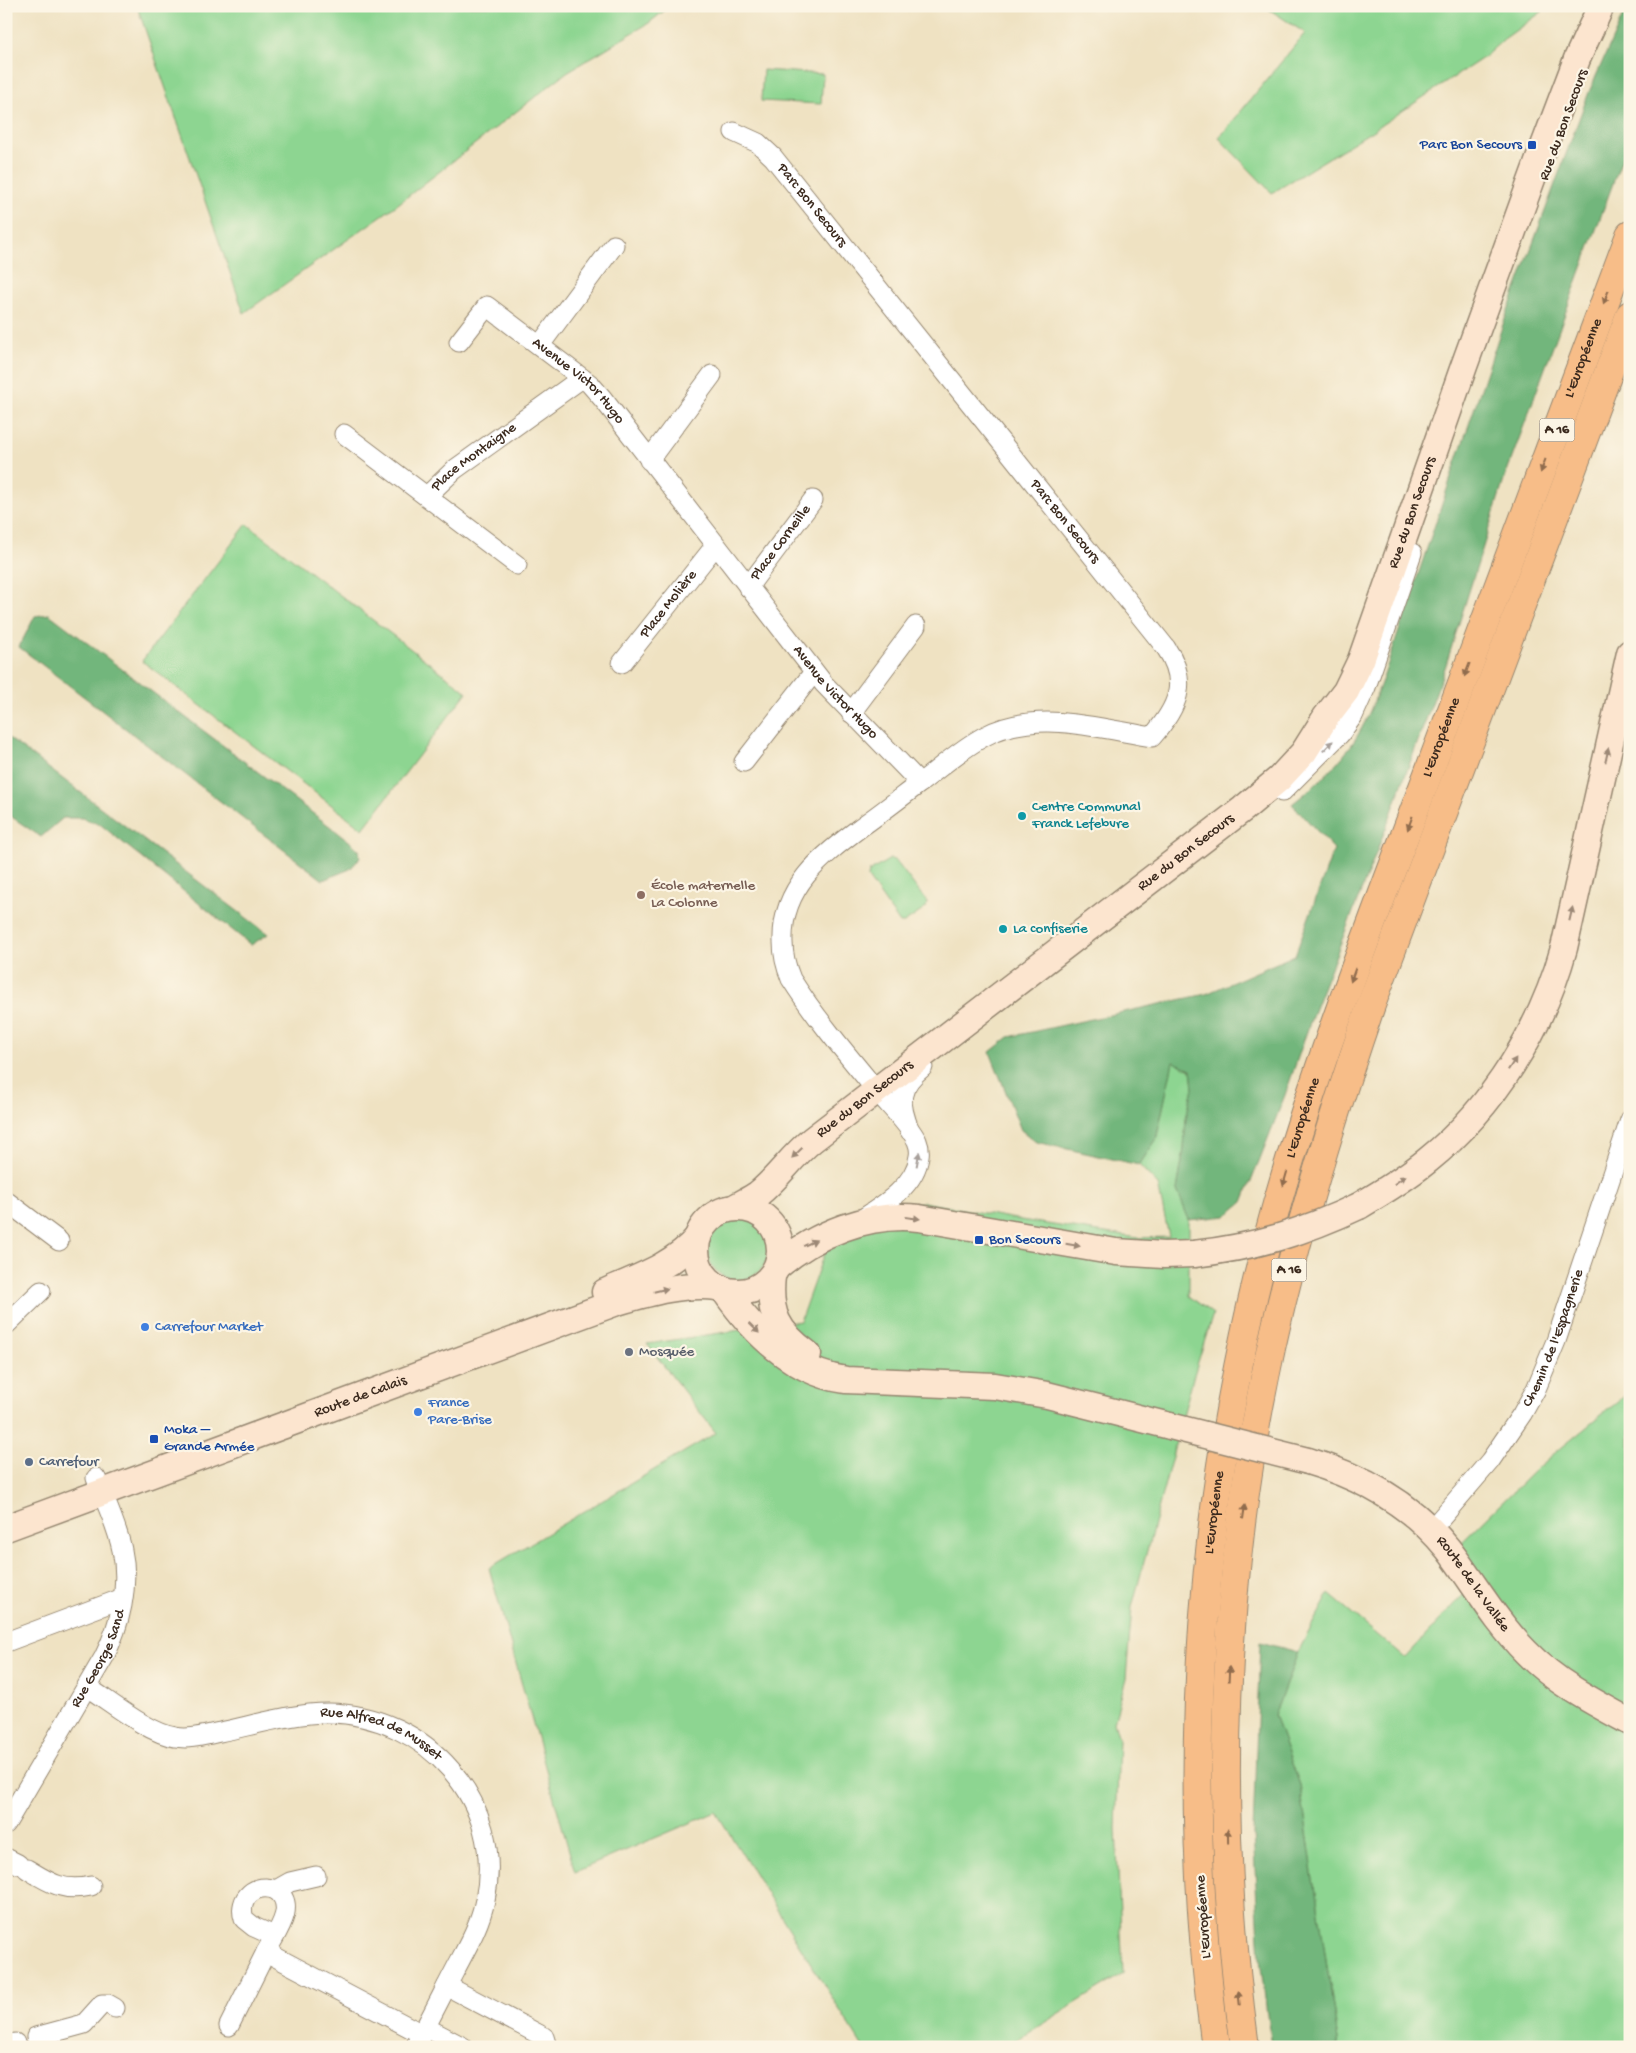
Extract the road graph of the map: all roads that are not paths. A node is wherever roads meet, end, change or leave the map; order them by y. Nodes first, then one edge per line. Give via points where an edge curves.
1 (1602, 6) edge
2 (1615, 6) edge
3 (734, 132) dead end
4 (1630, 236) edge
5 (614, 245) dead end
6 (1514, 245) junction
7 (1630, 315) edge
8 (460, 342) dead end
9 (540, 345) junction
10 (1630, 352) edge
11 (1470, 368) junction
12 (712, 376) dead end
13 (582, 378) junction
14 (344, 434) dead end
15 (649, 460) junction
16 (427, 496) junction
17 (814, 500) dead end
18 (1549, 532) junction
19 (715, 546) junction
20 (517, 565) dead end
21 (748, 586) junction
22 (916, 626) dead end
23 (1630, 653) edge
24 (622, 663) dead end
25 (814, 672) junction
26 (851, 713) junction
27 (744, 762) dead end
28 (920, 783) junction
29 (876, 1091) junction
30 (1630, 1120) edge
31 (910, 1131) junction
32 (6, 1200) edge
33 (734, 1208) junction
34 (848, 1227) junction
35 (698, 1237) junction
36 (59, 1241) dead end
37 (775, 1271) junction
38 (721, 1288) junction
39 (40, 1291) dead end
40 (6, 1325) edge
41 (893, 1380) junction
42 (99, 1485) junction
43 (6, 1512) edge
44 (6, 1528) edge
45 (1431, 1530) junction
46 (122, 1598) junction
47 (6, 1642) edge
48 (87, 1687) junction
49 (1630, 1722) edge
50 (6, 1824) edge
51 (17, 1864) edge
52 (316, 1876) dead end
53 (91, 1886) dead end
54 (276, 1890) junction
55 (270, 1944) junction
56 (447, 1986) junction
57 (115, 2008) dead end
58 (229, 2026) dead end
59 (421, 2036) edge
60 (36, 2037) dead end
61 (463, 2047) edge
62 (548, 2047) edge
63 (1216, 2047) edge
64 (1245, 2047) edge

1 - 6 main road, Rue du Bon Secours via 1568,80
2 - 6 street, Rue du Bon Secours via 1587,64
3 - 28 street, Parc Bon Secours via 758,144 779,165 1160,640 1177,666 1176,702 1152,737 1062,723 1014,725 984,736
4 -> 63 highway, L'Européenne / A 16 via 1324,1058 1277,1204 1245,1338 1218,1489 1205,1608 1199,1706 1202,1888
5 - 9 street
6 - 11 main road, Rue du Bon Secours
7 - 18 highway, L'Européenne / A 16
8 - 9 street, Avenue Victor Hugo via 487,306
9 - 13 street, Avenue Victor Hugo
10 - 18 highway
11 - 29 main road, Rue du Bon Secours via 1361,660 1346,691 1304,752 1244,809
31 -> 11 street, Rue du Bon Secours via 904,1118 902,1098 910,1077 1241,826 1299,776 1349,723 1366,687
12 - 15 street
13 - 15 street, Avenue Victor Hugo via 603,399
13 - 16 street, Place Montaigne via 454,470
14 - 16 street, Place Montaigne
15 - 19 street, Avenue Victor Hugo
16 - 20 street
17 - 21 street, Place Corneille
64 -> 18 highway, L'Européenne / A 16 via 1228,1857 1228,1675 1241,1531 1270,1351 1296,1244 1338,1103
19 - 21 street, Avenue Victor Hugo
19 - 24 street, Place Molière
21 - 25 street, Avenue Victor Hugo
22 - 26 street
34 -> 23 main road, bridge via 880,1218 908,1217 1116,1252 1194,1254 1281,1238 1322,1224 1359,1206 1414,1170 1454,1136 1477,1111 1506,1073 1539,1018 1564,948
25 - 26 street, Avenue Victor Hugo
25 - 27 street
26 - 28 street, Avenue Victor Hugo
28 - 29 street via 831,849 811,868 792,896 783,925 785,960 791,979
29 - 31 street
29 -> 33 main road, Rue du Bon Secours via 796,1152 756,1196
30 - 45 street, Chemin de l'Espagnerie via 1556,1341 1536,1388 1490,1461
34 -> 31 street via 889,1200 910,1178 920,1150
32 - 36 street
33 - 35 main road via 711,1217
33 - 37 main road via 758,1212 772,1225 780,1242 780,1257
37 -> 34 main road via 808,1243
35 - 38 main road via 696,1255 700,1268 707,1279
35 - 42 main road, Route de Calais via 674,1260 562,1310 367,1378
37 - 38 main road via 752,1290 740,1292
37 - 41 main road via 770,1302 773,1314 787,1335 806,1353 841,1370
38 -> 41 main road via 752,1327 799,1363 838,1379
42 -> 38 main road, Route de Calais via 415,1377 617,1302 678,1286
39 - 40 street
41 - 45 main road, Route de la Vallée, bridge via 978,1384 1020,1390 1308,1461 1347,1474 1379,1490
42 - 43 main road, Route de Calais
42 - 44 main road, Route de Calais
42 - 46 street, Rue George Sand via 122,1549
45 - 49 main road, Route de la Vallée via 1501,1624 1526,1652 1562,1682
46 - 47 street
46 - 48 street, Rue George Sand via 114,1638
48 - 50 street, Rue George Sand
48 - 56 street, Rue Alfred de Musset via 150,1728 175,1737 192,1738 304,1715 339,1713 389,1724 428,1748 455,1775 473,1803 484,1836 488,1862 482,1912
51 - 53 street via 61,1887 78,1889
52 - 54 street via 290,1882
54 - 55 street via 282,1894 286,1913
54 - 55 street via 263,1887 252,1890 242,1908 244,1919
55 - 58 street
55 - 59 street
56 - 59 street, Rue Alfred de Musset
56 - 62 street via 544,2036
57 - 60 street via 102,2004 90,2020 79,2026
59 - 61 street

